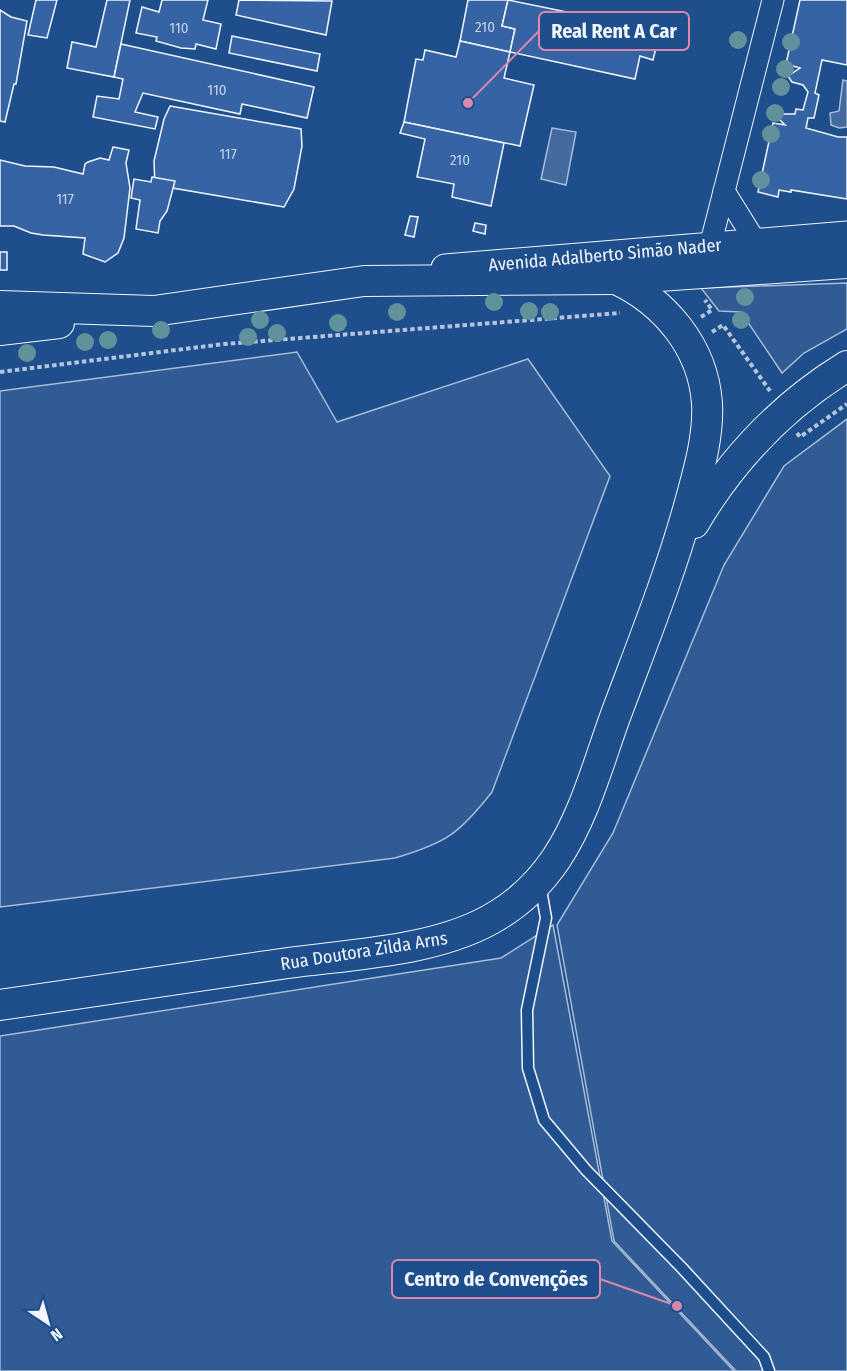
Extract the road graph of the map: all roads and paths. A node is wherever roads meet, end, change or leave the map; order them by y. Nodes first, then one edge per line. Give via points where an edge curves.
1 (773, 0) edge
2 (724, 191) junction
3 (847, 235) edge
4 (757, 244) junction
5 (710, 246) junction
6 (847, 263) edge
7 (616, 279) junction
8 (364, 281) junction
9 (0, 306) edge
10 (154, 311) junction
11 (624, 312) dead end
12 (0, 330) edge
13 (690, 347) junction
14 (847, 366) edge
15 (0, 372) edge
16 (784, 411) junction
17 (675, 556) junction
18 (539, 880) junction
19 (0, 1005) edge
20 (769, 1371) edge

1 - 2 street
2 - 4 street
2 - 5 street
3 - 4 street, Avenida Adalberto Simão Nader
4 - 5 street, Avenida Adalberto Simão Nader
5 - 8 street, Avenida Adalberto Simão Nader via 445,268
6 - 7 main road, Avenida Adalberto Simão Nader
7 - 8 main road, Avenida Adalberto Simão Nader
7 - 13 main road via 661,307
8 - 10 main road, Avenida Adalberto Simão Nader
9 - 10 main road, Avenida Adalberto Simão Nader
10 - 12 main road
11 - 15 path via 224,344
13 - 16 path via 723,325
13 - 17 main road via 703,381 707,404 705,432 701,464
14 - 16 main road
16 - 17 main road via 731,467
17 - 18 main road, Rua Doutora Zilda Arns via 570,834
18 - 19 main road, Rua Doutora Zilda Arns via 500,914 456,935 385,950
18 - 20 lane via 546,918 527,1010 528,1068 544,1120 586,1170 764,1357

